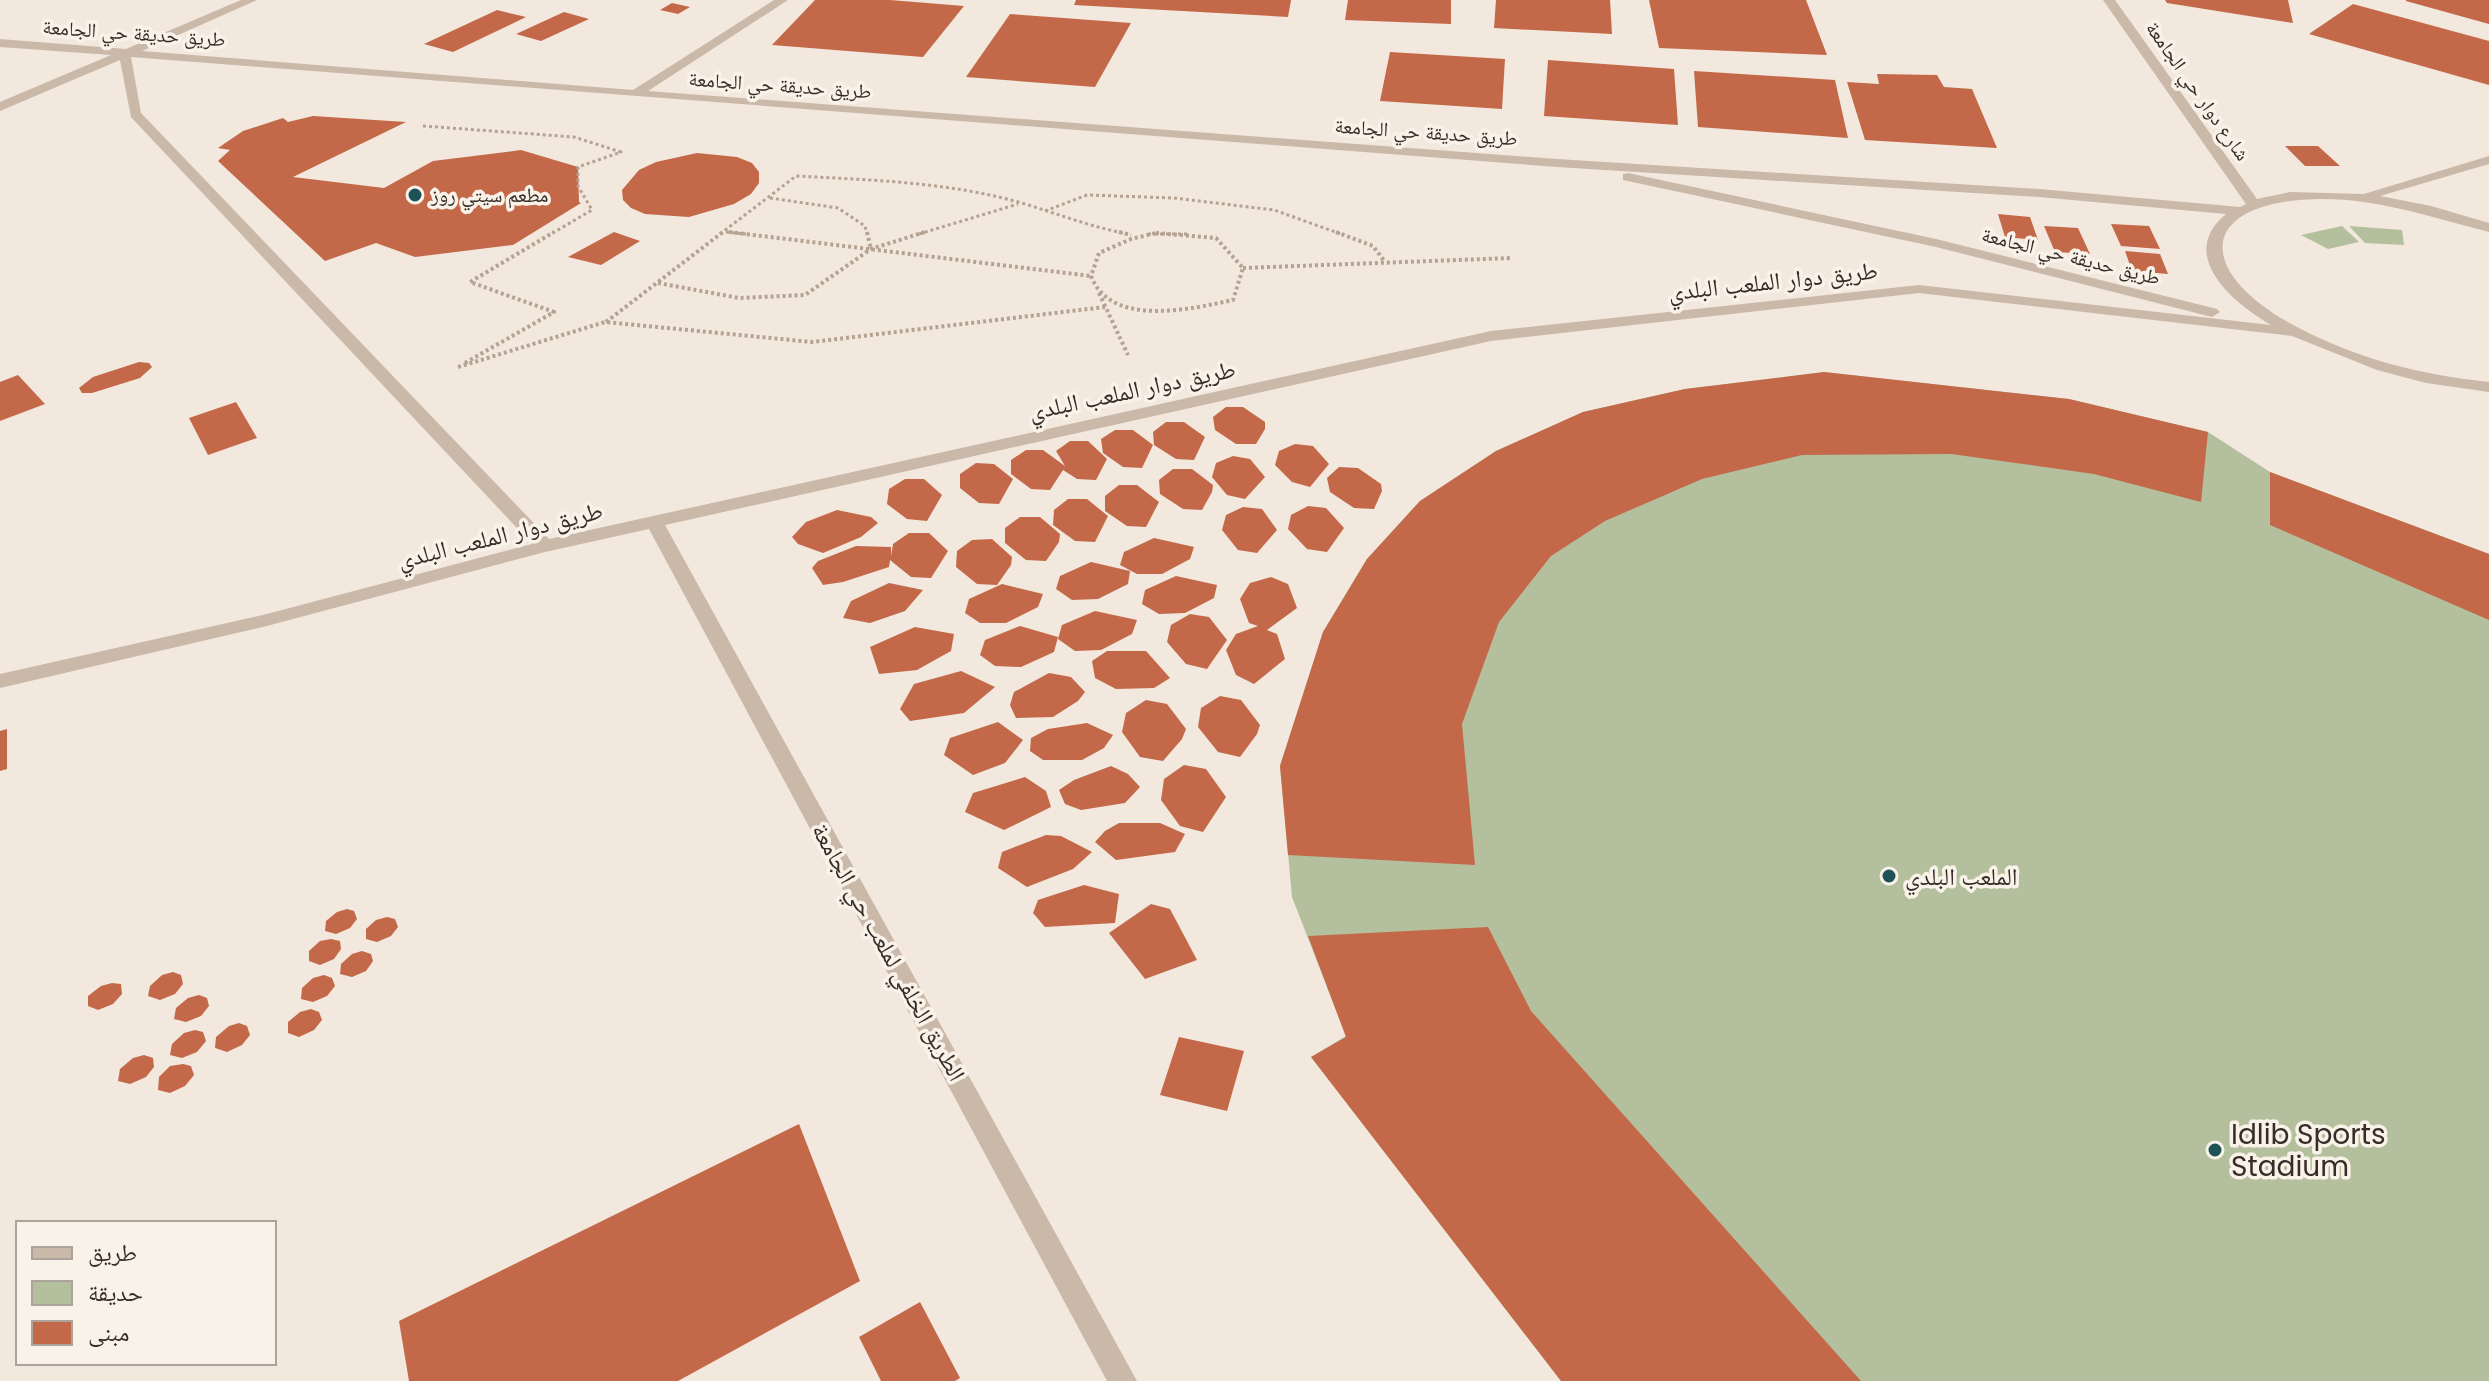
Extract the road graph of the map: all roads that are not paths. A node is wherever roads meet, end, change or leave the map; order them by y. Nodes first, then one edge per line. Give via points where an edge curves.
1 (251, 0) edge
2 (782, 0) edge
3 (2109, 0) edge
4 (0, 43) edge
5 (124, 52) junction
6 (635, 94) junction
7 (0, 107) edge
8 (2489, 160) edge
9 (1557, 163) junction
10 (2358, 198) junction
11 (2247, 208) junction
12 (2489, 228) edge
13 (2293, 332) junction
14 (2489, 387) edge
15 (655, 524) junction
16 (545, 546) junction
17 (0, 681) edge
18 (1123, 1381) edge

1 - 5 street
2 - 6 street
3 - 11 street, شارع دوار حي الجامعة
4 - 5 street, طريق حديقة حي الجامعة
5 - 6 street, طريق حديقة حي الجامعة
5 - 7 street
5 - 16 street via 135,114
6 - 9 street, طريق حديقة حي الجامعة
8 - 10 street
9 - 11 street, طريق حديقة حي الجامعة
9 - 13 street, طريق حديقة حي الجامعة via 1936,243
10 - 11 street, طريق حديقة حي الجامعة via 2300,197
10 - 12 street via 2428,209
11 - 13 street via 2225,221 2216,234 2215,263 2242,297
13 - 14 street via 2406,374
13 - 15 street, طريق دوار الملعب البلدي via 1919,289 1491,336
15 - 16 street, طريق دوار الملعب البلدي
15 - 18 street, الطريق الخلفي لملعب حي الجامعة
16 - 17 street, طريق دوار الملعب البلدي via 263,621

